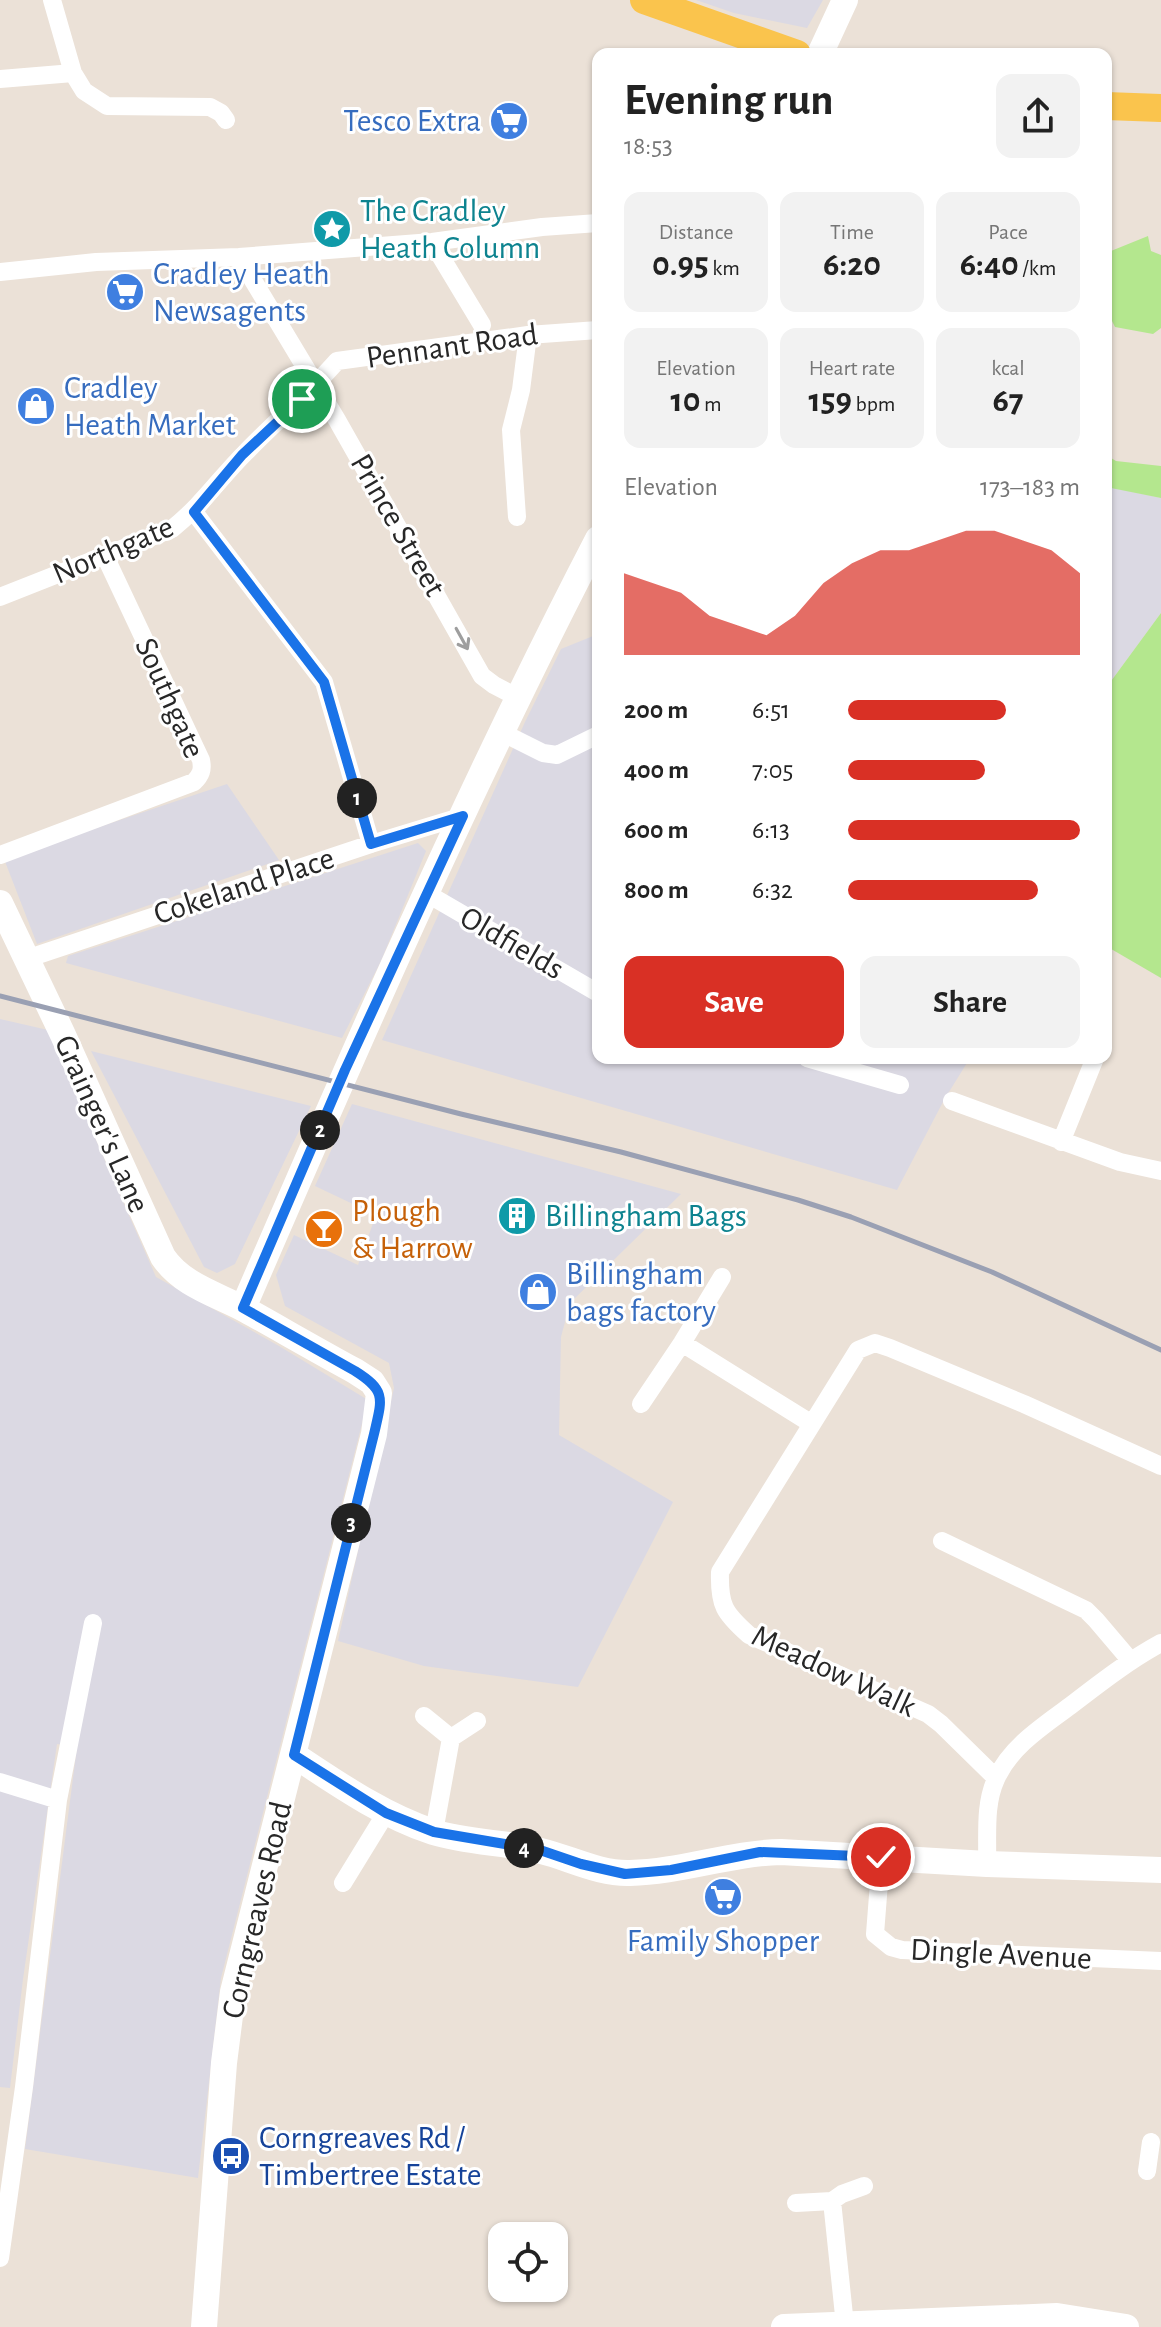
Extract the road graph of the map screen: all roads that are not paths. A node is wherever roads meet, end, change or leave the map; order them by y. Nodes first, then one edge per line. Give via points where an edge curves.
1 (52, 0) edge
2 (644, 0) edge
3 (845, 0) edge
4 (780, 48) edge
5 (823, 48) edge
6 (73, 73) junction
7 (0, 79) edge
8 (1112, 106) edge
9 (1161, 108) edge
10 (226, 120) dead end
11 (592, 223) edge
12 (432, 242) junction
13 (239, 257) junction
14 (0, 272) edge
15 (482, 325) dead end
16 (592, 330) edge
17 (528, 335) junction
18 (316, 385) junction
19 (194, 512) junction
20 (517, 517) dead end
21 (592, 551) edge
22 (105, 556) junction
23 (0, 597) edge
24 (519, 698) junction
25 (503, 733) junction
26 (592, 738) edge
27 (463, 816) junction
28 (371, 844) junction
29 (0, 855) edge
30 (426, 893) junction
31 (0, 903) edge
32 (26, 959) junction
33 (592, 990) edge
34 (828, 1064) edge
35 (1093, 1064) edge
36 (900, 1085) dead end
37 (952, 1101) dead end
38 (1061, 1142) junction
39 (1161, 1171) edge
40 (722, 1277) dead end
41 (243, 1308) junction
42 (682, 1343) junction
43 (641, 1404) dead end
44 (812, 1424) junction
45 (1161, 1466) edge
46 (942, 1541) dead end
47 (93, 1623) dead end
48 (1161, 1643) edge
49 (1130, 1660) junction
50 (424, 1716) dead end
51 (477, 1721) dead end
52 (451, 1738) junction
53 (294, 1755) junction
54 (996, 1778) junction
55 (0, 1782) edge
56 (58, 1800) junction
57 (386, 1813) junction
58 (434, 1832) junction
59 (881, 1857) junction
60 (987, 1864) junction
61 (1161, 1870) edge
62 (343, 1883) dead end
63 (1161, 1961) edge
64 (1151, 2142) dead end
65 (1148, 2172) edge
66 (864, 2186) dead end
67 (832, 2201) junction
68 (796, 2203) dead end
69 (0, 2258) edge
70 (207, 2295) junction
71 (845, 2325) junction
72 (1116, 2326) edge
73 (204, 2327) edge
74 (223, 2327) edge
75 (784, 2327) edge

1 - 6 street
2 - 4 main road
3 - 5 street
6 - 7 street
6 - 10 street via 84,91 107,106 210,107
8 - 9 main road
11 - 12 street
12 - 13 street
12 - 15 street
13 - 14 street
13 - 18 street, Prince Street
16 - 17 street, Pennant Road
17 - 18 street, Pennant Road via 337,361
17 - 20 street via 511,430
18 - 19 street, Northgate via 242,455
18 -> 24 street, Prince Street via 482,676
19 - 22 street, Northgate via 172,529
19 - 28 street via 324,682
21 - 24 street
22 - 23 street, Northgate
22 - 29 street, Southgate via 203,768 194,782
24 - 25 street
25 - 26 street via 557,755
25 - 27 street
27 - 28 street, Cokeland Place
27 - 30 street
28 - 32 street, Cokeland Place
30 - 33 street, Oldfields
30 - 41 street
31 - 32 street, Grainger's Lane
32 - 41 street, Grainger's Lane via 163,1257 188,1282
34 - 36 street
35 - 38 street
37 - 38 street
38 - 39 street
40 - 42 street
41 - 53 street, Corngreaves Road via 355,1371 379,1393 376,1425
42 - 43 street
42 - 44 street
44 - 45 street, Meadow Walk via 858,1350 875,1343
44 - 54 street, Meadow Walk via 720,1572 721,1602 729,1618 749,1635 928,1714
46 - 49 street via 1086,1610
47 - 56 street
48 - 49 street
49 - 54 street via 1034,1733
50 - 52 street
51 - 52 street
52 - 58 street
53 - 57 street
53 - 70 street, Corngreaves Road via 233,1992
54 - 60 street via 988,1803
55 - 56 street
56 - 69 street
57 - 58 street
57 - 62 street
58 - 59 street via 540,1850 625,1874 760,1852
59 - 60 street
59 - 63 street, Dingle Avenue via 875,1934 891,1947
60 - 61 street
64 - 65 street
66 - 67 street
67 - 68 street
67 - 71 street
70 - 73 street, Corngreaves Road
70 - 74 street
71 - 72 street via 1057,2316
71 - 75 street

